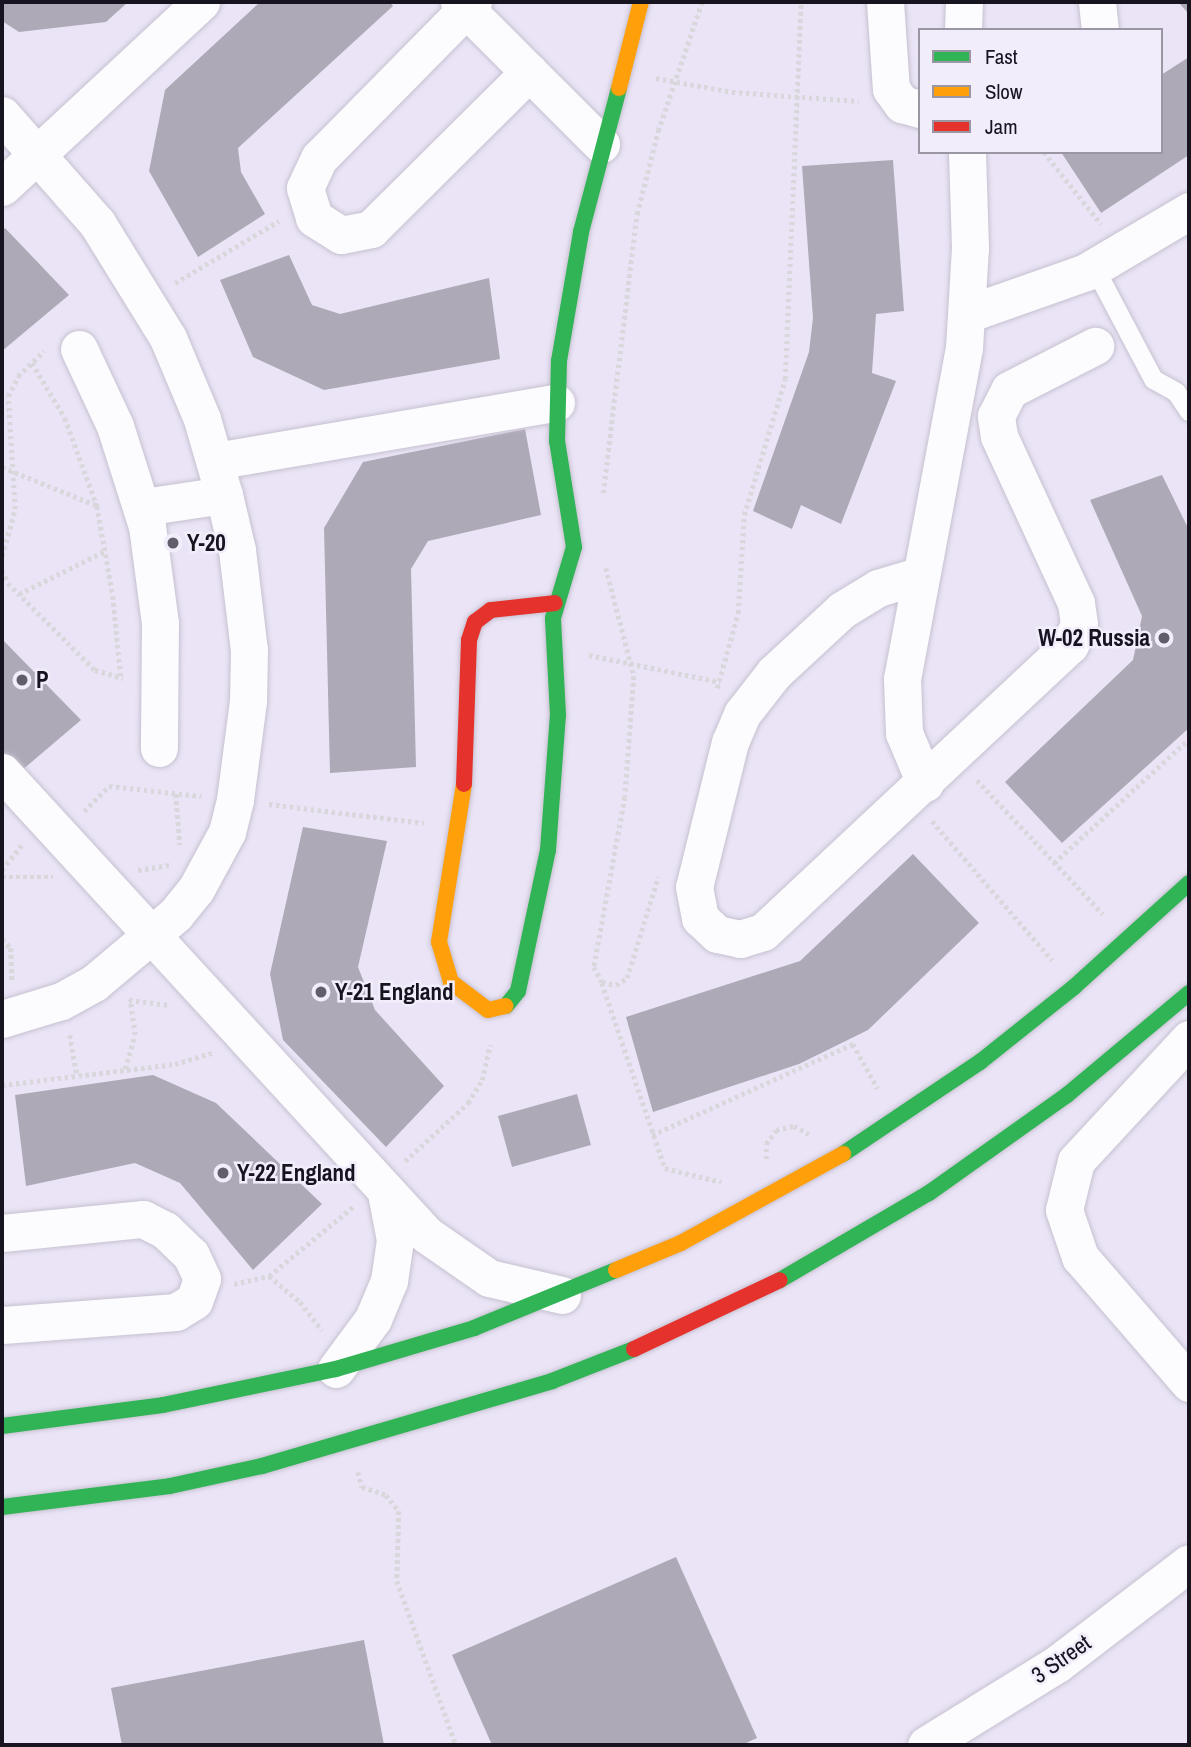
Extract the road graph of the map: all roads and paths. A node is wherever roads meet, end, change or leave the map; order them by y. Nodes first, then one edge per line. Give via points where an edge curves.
1 (201, 2) edge
2 (641, 2) edge
3 (702, 2) edge
4 (801, 2) edge
5 (885, 2) edge
6 (964, 2) edge
7 (1097, 2) edge
8 (466, 4) edge
9 (963, 28) edge
10 (1100, 28) edge
11 (622, 69) junction
12 (529, 72) junction
13 (676, 83) junction
14 (796, 97) junction
15 (911, 106) edge
16 (2, 115) edge
17 (601, 144) junction
18 (38, 153) junction
19 (967, 154) edge
20 (1045, 154) edge
21 (2, 187) edge
22 (307, 205) junction
23 (1189, 211) edge
24 (1109, 260) junction
25 (147, 300) junction
26 (967, 314) junction
27 (1095, 346) dead end
28 (79, 349) joint
29 (32, 363) junction
30 (556, 403) junction
31 (1189, 411) edge
32 (2, 467) edge
33 (12, 471) junction
34 (220, 478) junction
35 (602, 503) dead end
36 (97, 506) junction
37 (145, 516) junction
38 (105, 551) junction
39 (2, 556) edge
40 (605, 559) dead end
41 (2, 570) edge
42 (918, 576) junction
43 (19, 594) junction
44 (555, 603) junction
45 (556, 648) junction
46 (633, 664) junction
47 (162, 672) junction
48 (121, 678) junction
49 (719, 682) junction
50 (759, 690) junction
51 (715, 693) dead end
52 (1189, 739) edge
53 (159, 748) dead end
54 (954, 756) junction
55 (2, 772) edge
56 (918, 790) junction
57 (176, 794) dead end
58 (1054, 863) junction
59 (126, 868) dead end
60 (659, 874) dead end
61 (1189, 883) edge
62 (151, 936) junction
63 (2, 939) edge
64 (1127, 940) junction
65 (602, 982) junction
66 (1074, 987) junction
67 (1189, 993) edge
68 (130, 999) junction
69 (119, 1003) dead end
70 (498, 1010) junction
71 (176, 1011) dead end
72 (7, 1018) edge
73 (78, 1028) dead end
74 (69, 1032) junction
75 (56, 1035) dead end
76 (242, 1036) junction
77 (1189, 1039) edge
78 (204, 1044) dead end
79 (211, 1053) junction
80 (125, 1070) junction
81 (77, 1075) junction
82 (2, 1085) edge
83 (896, 1121) junction
84 (821, 1128) dead end
85 (652, 1135) junction
86 (809, 1135) junction
87 (799, 1141) dead end
88 (777, 1154) dead end
89 (766, 1160) junction
90 (757, 1166) dead end
91 (718, 1188) dead end
92 (382, 1189) junction
93 (2, 1233) edge
94 (269, 1276) junction
95 (200, 1291) junction
96 (562, 1294) junction
97 (2, 1325) edge
98 (332, 1354) junction
99 (1189, 1383) edge
100 (2, 1426) edge
101 (358, 1472) dead end
102 (2, 1507) edge
103 (1189, 1563) edge
104 (456, 1745) edge
105 (926, 1745) edge

1 - 18 street
2 - 11 street
3 - 13 path
4 - 14 path
5 - 15 street via 889,84
6 - 9 street
7 - 10 street
8 - 12 street
8 - 22 street via 320,158 305,188
11 - 13 path
11 - 17 street
12 - 17 street
12 - 22 street via 371,229 356,234 326,229
13 - 14 path
13 - 35 path via 658,131 637,214
14 - 15 path
14 - 49 path via 785,379 744,515 738,614
16 - 18 street
17 - 30 street via 581,232
18 - 21 street
18 - 25 street via 97,223
19 - 26 street
20 - 24 path
22 - 25 path
23 - 24 street
24 - 26 street
24 - 31 lane via 1153,379 1177,392
25 - 34 street via 186,378
26 - 42 street
27 - 54 street via 1009,390 996,416 999,436 1076,603 1076,635
28 - 29 path via 68,328
28 - 37 street via 115,426
29 - 33 path via 8,396
29 - 36 path via 65,418
30 - 34 street
30 - 44 street via 561,479 574,547
32 - 33 path
33 - 36 path
33 - 39 path via 15,509
34 - 37 street
34 - 62 street via 245,600 248,688 244,751 227,832 214,861 183,906
36 - 37 path
36 - 38 path
37 - 47 street
38 - 43 path
38 - 48 path
40 - 46 path
41 - 43 path
42 - 50 street via 859,598
42 - 56 street via 901,707
43 - 48 path via 95,670
44 - 45 street
44 - 70 street via 491,610 475,622 469,640 464,786 440,956 460,993 479,1007
45 - 46 path
45 - 70 street via 557,742 548,850 518,990 514,999
46 - 49 path
46 - 65 path via 625,797 594,967
47 - 48 path
47 - 53 street
49 - 50 path
49 - 51 path
50 - 56 street via 730,743 694,887 695,908 707,927 740,939 763,932
52 - 58 path
54 - 56 street
54 - 58 path
55 - 62 street
56 - 66 path
57 - 59 path via 181,860 150,871
58 - 64 path
60 - 65 path via 626,978 616,985
61 - 64 street
62 - 72 street via 94,983 61,1001
62 - 76 street
63 - 72 path via 11,948
64 - 66 street
65 - 85 path
66 - 83 street
67 - 102 street via 1067,1095 929,1193 783,1278 631,1350 552,1381 262,1466 170,1486
68 - 69 path
68 - 71 path via 157,1001
68 - 80 path via 135,1035
70 - 92 path via 476,1092
73 - 74 path
74 - 75 path
74 - 81 path
76 - 79 path
76 - 92 street
77 - 99 street via 1076,1161 1064,1210 1080,1257
78 - 79 path
79 - 80 path via 189,1061
80 - 81 path
81 - 82 path
83 - 85 path via 853,1044
83 - 96 street via 759,1203
84 - 86 path
85 - 91 path via 665,1168 727,1183
86 - 87 path
86 - 89 path via 794,1126 776,1130 766,1144
88 - 89 path
89 - 90 path
92 - 94 path
92 - 96 street via 427,1235 467,1266 513,1287
92 - 98 street via 395,1240 389,1281 373,1319
93 - 95 street via 143,1219 165,1230 191,1255 199,1266
94 - 95 path
94 - 98 path via 300,1302
95 - 97 street via 194,1301 176,1312
96 - 98 street via 440,1340
98 - 100 street via 163,1405
101 - 104 path via 362,1487 386,1495 399,1511 397,1581
103 - 105 street, 3 Street via 1057,1664

